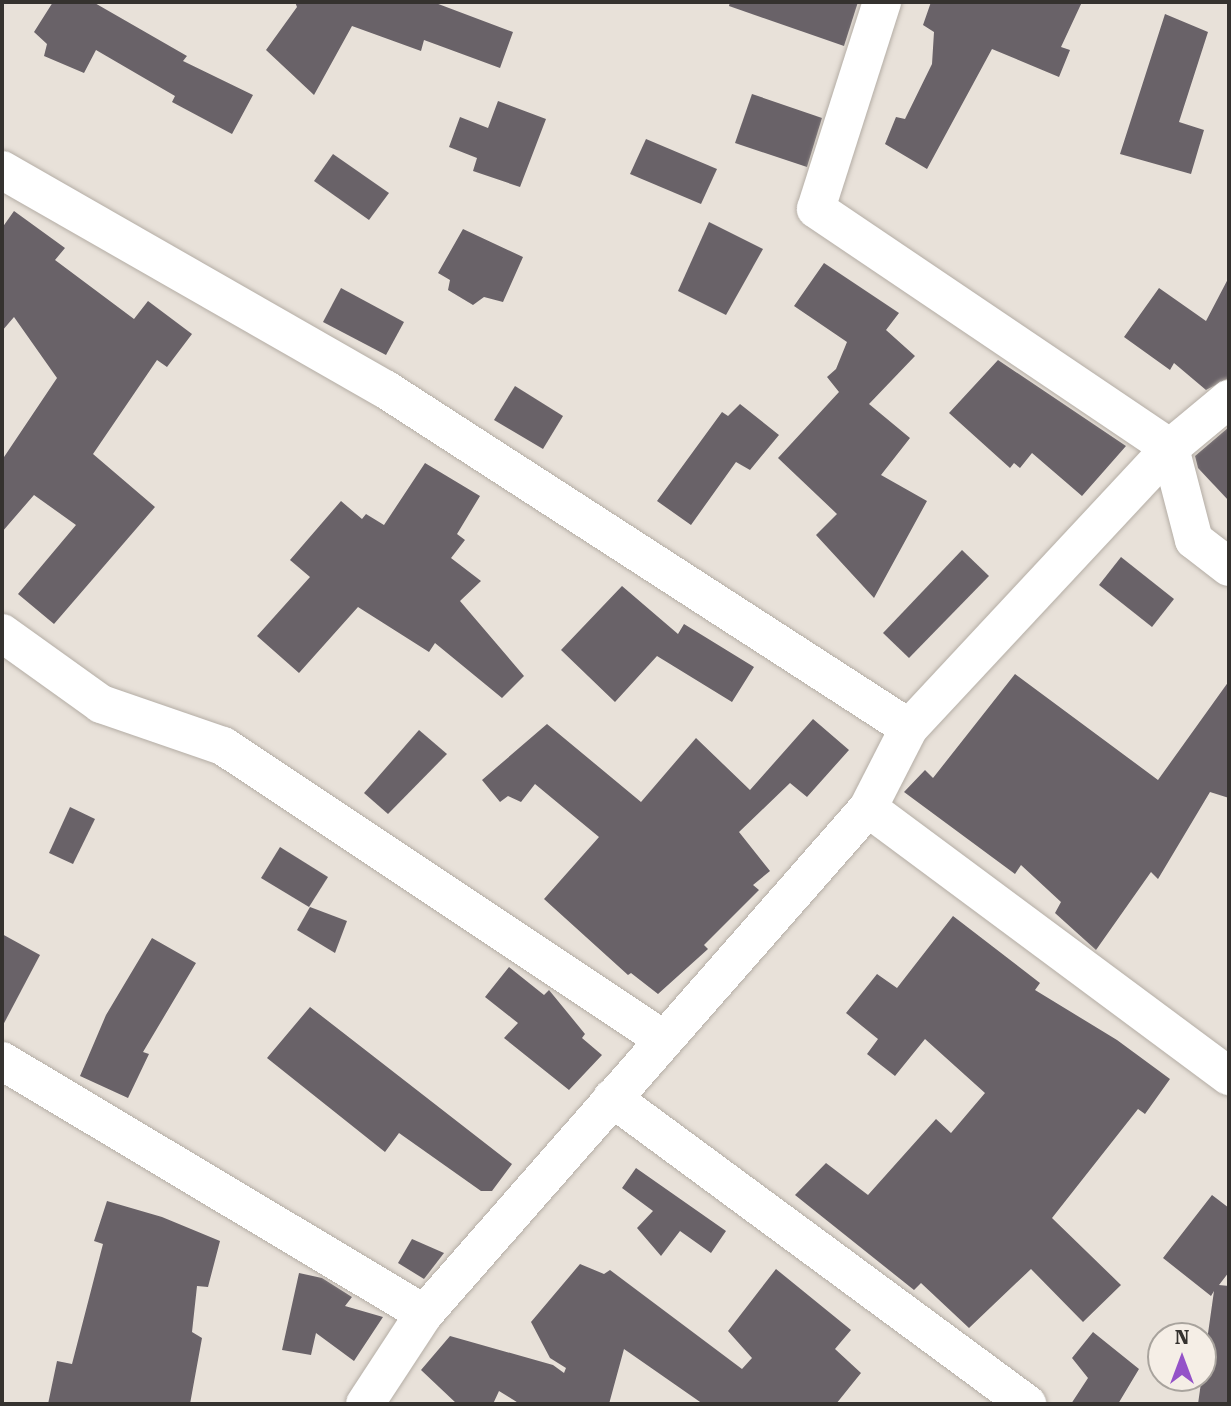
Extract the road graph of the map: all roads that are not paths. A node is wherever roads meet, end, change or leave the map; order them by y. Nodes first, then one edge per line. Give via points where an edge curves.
1 (882, 2) edge
2 (2, 170) edge
3 (1229, 399) edge
4 (1170, 448) junction
5 (1229, 567) edge
6 (2, 633) edge
7 (909, 728) junction
8 (868, 808) junction
9 (663, 1039) junction
10 (2, 1061) edge
11 (1229, 1076) edge
12 (612, 1098) junction
13 (424, 1314) junction
14 (365, 1404) edge
15 (1027, 1404) edge

1 - 4 street via 817,209
2 - 7 street via 385,389
3 - 4 street
4 - 5 street via 1194,540
4 - 7 street
6 - 9 street via 101,704 223,746
7 - 8 street
8 - 9 street
8 - 11 street
9 - 12 street
10 - 13 street
12 - 13 street
12 - 15 street
13 - 14 street

